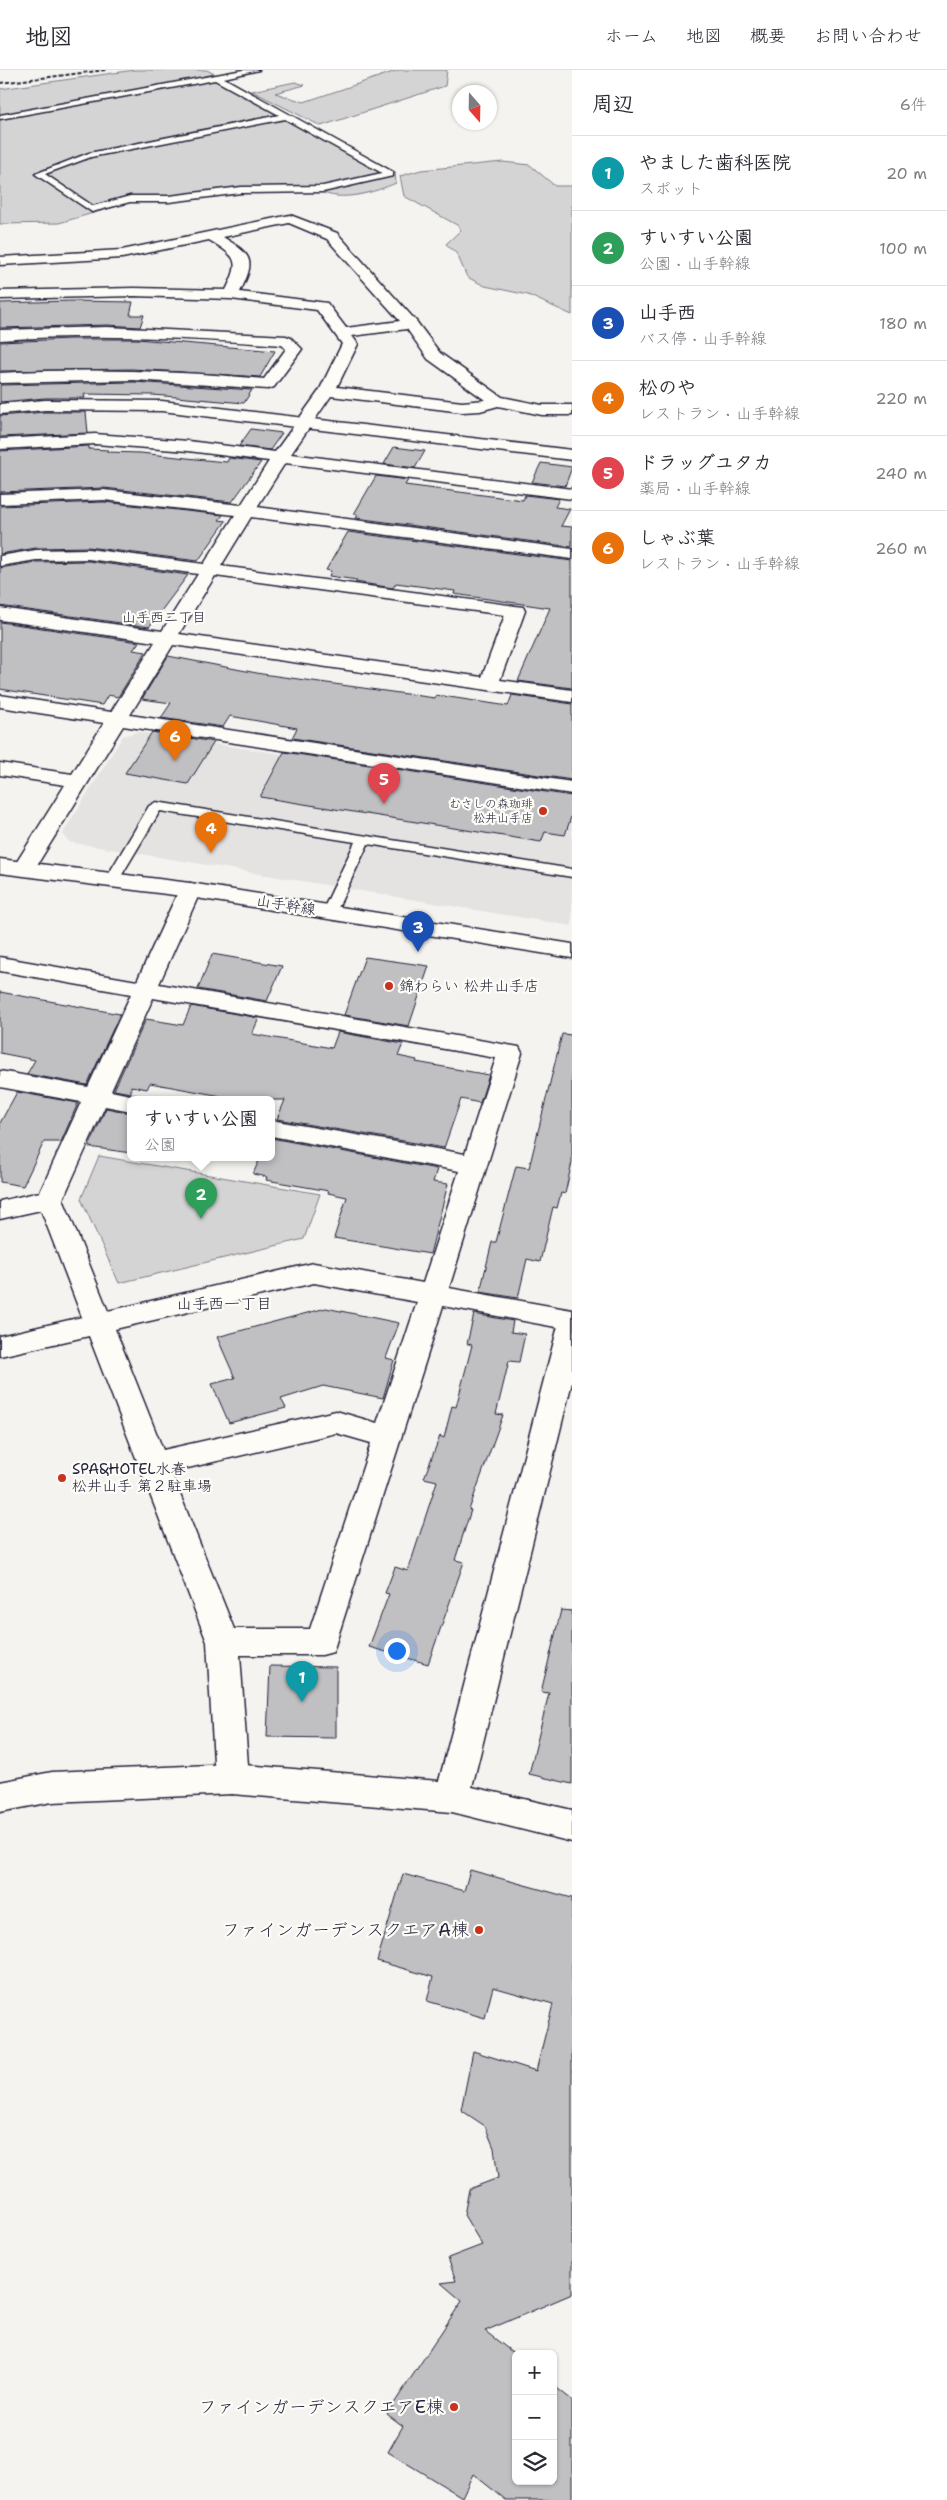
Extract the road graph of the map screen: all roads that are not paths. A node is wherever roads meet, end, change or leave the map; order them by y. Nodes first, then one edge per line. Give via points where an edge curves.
1 (255, 70) edge
2 (216, 77) junction
3 (0, 116) edge
4 (286, 116) junction
5 (212, 236) junction
6 (0, 261) edge
7 (0, 295) edge
8 (231, 295) junction
9 (411, 324) junction
10 (341, 333) junction
11 (0, 335) edge
12 (0, 378) edge
13 (327, 391) junction
14 (497, 401) junction
15 (0, 409) edge
16 (572, 410) edge
17 (306, 422) junction
18 (0, 444) edge
19 (572, 455) edge
20 (280, 457) junction
21 (572, 494) edge
22 (0, 499) edge
23 (246, 512) junction
24 (572, 554) edge
25 (0, 561) edge
26 (210, 569) junction
27 (0, 614) edge
28 (167, 638) junction
29 (489, 684) junction
30 (572, 696) edge
31 (0, 701) edge
32 (117, 719) junction
33 (0, 769) edge
34 (78, 781) junction
35 (572, 788) edge
36 (363, 840) junction
37 (0, 866) edge
38 (24, 868) junction
39 (572, 873) edge
40 (112, 880) junction
41 (190, 890) junction
42 (329, 912) junction
43 (572, 951) edge
44 (0, 964) edge
45 (145, 989) junction
46 (0, 1079) edge
47 (97, 1097) junction
48 (127, 1102) edge
49 (275, 1129) edge
50 (475, 1165) junction
51 (50, 1199) junction
52 (0, 1210) edge
53 (433, 1294) junction
54 (572, 1320) edge
55 (99, 1323) junction
56 (572, 1326) edge
57 (0, 1346) edge
58 (388, 1437) junction
59 (154, 1464) junction
60 (223, 1642) junction
61 (232, 1779) junction
62 (0, 1797) edge
63 (452, 1798) junction
64 (572, 1826) edge

1 - 2 lane
2 - 3 lane
2 - 4 lane
4 - 4 lane via 390,174 323,189 273,189 169,199 130,199 92,209 39,174 89,155
5 - 6 street via 122,254
5 - 8 street via 233,249 244,261
5 - 9 street via 290,220 332,236
7 - 8 street via 134,292
8 - 10 street via 322,306
9 - 10 street
9 - 14 street via 434,356
10 - 13 street via 350,344
11 - 12 street via 110,331 193,333 286,341 294,349 268,384 121,374
13 - 14 street via 462,407
13 - 17 street
14 - 16 street via 542,410
15 - 17 street via 45,405 162,406
17 - 19 street
17 - 20 street
18 - 20 street via 95,439
20 - 21 street
20 - 23 street
22 - 23 street via 104,495
23 - 24 street
23 - 26 street
25 - 26 street via 36,555 88,554
26 - 28 street
26 - 29 street via 516,611
27 - 28 street
28 - 29 street
28 - 32 street
29 - 30 street
31 - 32 street
32 - 34 street
32 - 35 street
33 - 34 street
34 - 38 street
36 - 39 lane
36 - 40 lane via 156,806
36 - 42 lane
37 - 38 street, 山手幹線
38 - 40 street, 山手幹線
40 - 41 street, 山手幹線
41 - 42 street, 山手幹線
41 - 45 street
42 - 43 street, 山手幹線
44 - 45 street
45 - 47 street
45 - 50 street via 510,1053
46 - 47 street
47 - 48 street
47 - 51 street
49 - 50 street
50 - 53 street
51 - 52 street
51 - 55 street
53 - 54 street
53 - 55 street via 314,1273
53 - 58 street
55 - 57 street
55 - 59 street
56 - 63 street
58 - 59 street via 336,1422
58 - 60 street via 322,1642
59 - 60 street
60 - 61 street
61 - 62 street via 52,1787
61 - 63 street
63 - 64 street

